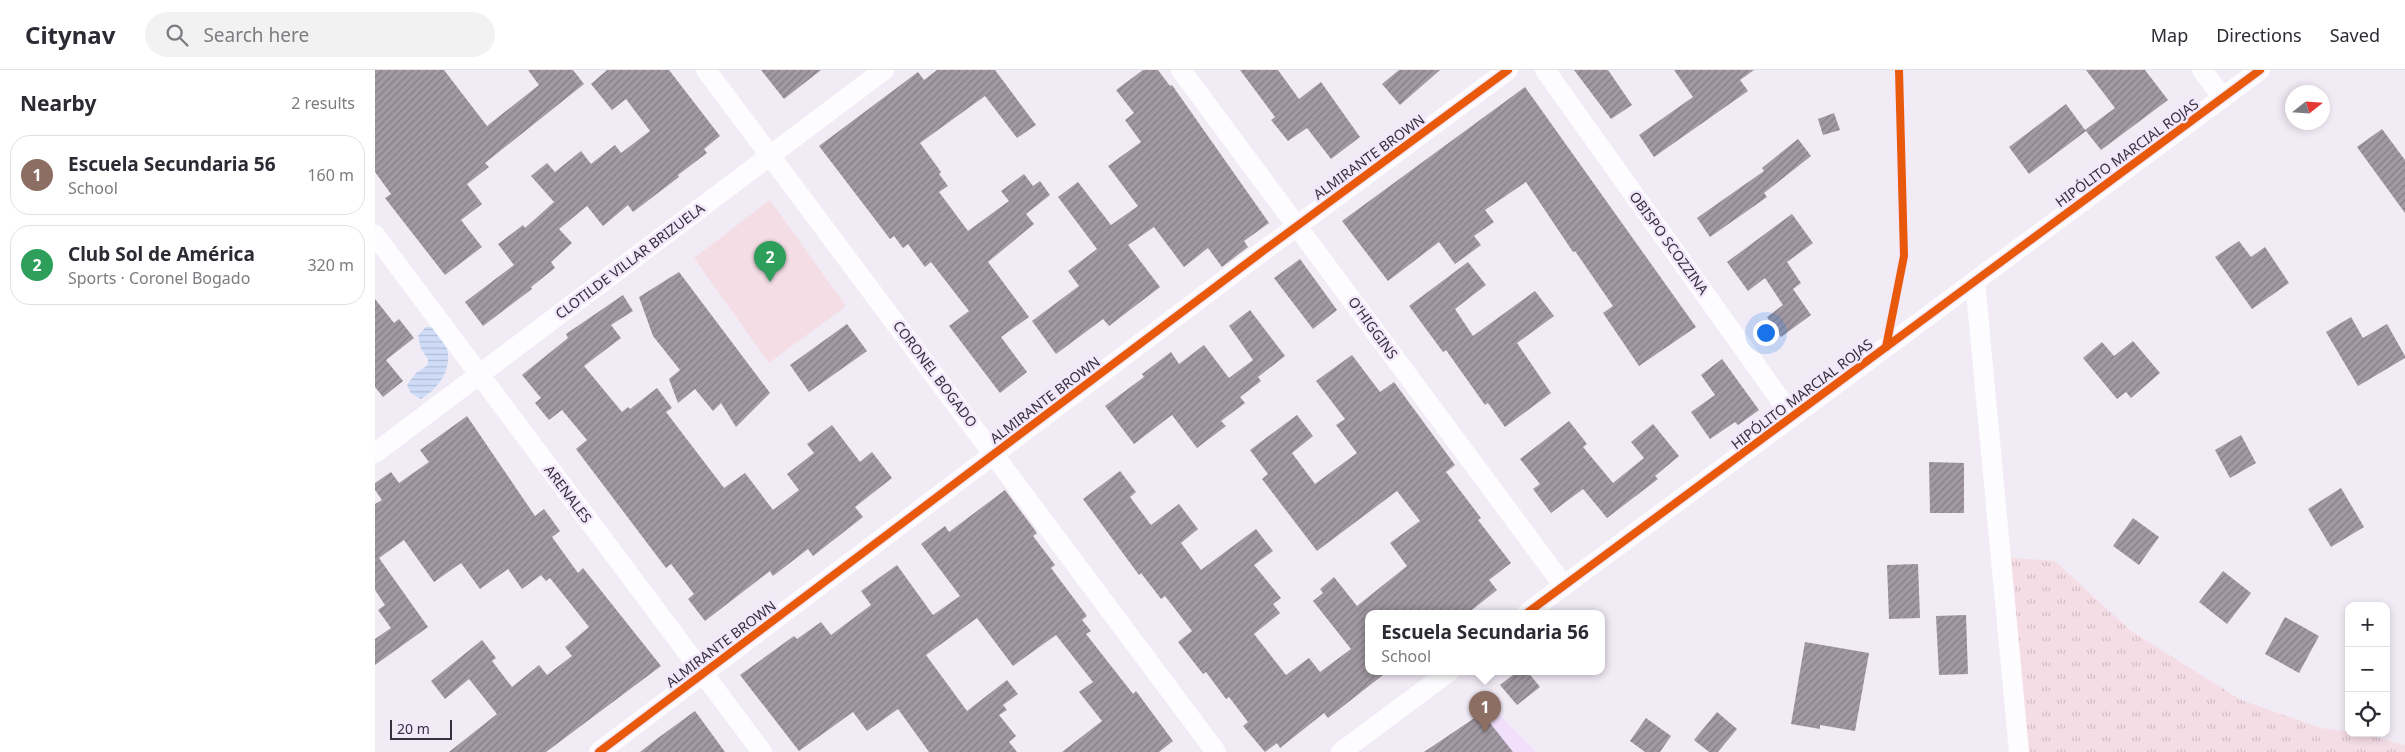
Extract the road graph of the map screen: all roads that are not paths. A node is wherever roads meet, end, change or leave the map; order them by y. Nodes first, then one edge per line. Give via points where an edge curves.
1 (706, 70) edge
2 (884, 70) edge
3 (1181, 70) edge
4 (1508, 70) edge
5 (1545, 70) edge
6 (2202, 70) edge
7 (2261, 70) edge
8 (2223, 98) junction
9 (771, 155) junction
10 (1297, 225) junction
11 (375, 235) edge
12 (1975, 281) junction
13 (479, 375) junction
14 (1792, 416) junction
15 (375, 453) edge
16 (994, 453) junction
17 (1564, 586) junction
18 (1531, 610) edge
19 (703, 673) junction
20 (1445, 675) edge
21 (599, 752) edge
22 (762, 752) edge
23 (1216, 752) edge
24 (1341, 752) edge
25 (2019, 752) edge

1 - 9 street, CORONEL BOGADO
2 - 9 street, CLOTILDE VILLAR BRIZUELA
3 - 10 street, O'HIGGINS
4 - 10 street, ALMIRANTE BROWN
5 - 14 street, OBISPO SCOZZINA
6 - 8 street
7 - 8 street, HIPÓLITO MARCIAL ROJAS
8 - 12 street, HIPÓLITO MARCIAL ROJAS
9 - 13 street, CLOTILDE VILLAR BRIZUELA
9 - 16 street, CORONEL BOGADO
10 - 16 street, ALMIRANTE BROWN
10 - 17 street, O'HIGGINS
11 - 13 street, ARENALES
12 - 14 street, HIPÓLITO MARCIAL ROJAS
12 - 25 street
13 - 15 street, CLOTILDE VILLAR BRIZUELA
13 - 19 street, ARENALES
14 - 17 street, HIPÓLITO MARCIAL ROJAS
16 - 19 street, ALMIRANTE BROWN
16 - 23 street, CORONEL BOGADO
17 - 18 street, HIPÓLITO MARCIAL ROJAS
19 - 21 street, ALMIRANTE BROWN
19 - 22 street, ARENALES
20 - 24 street

